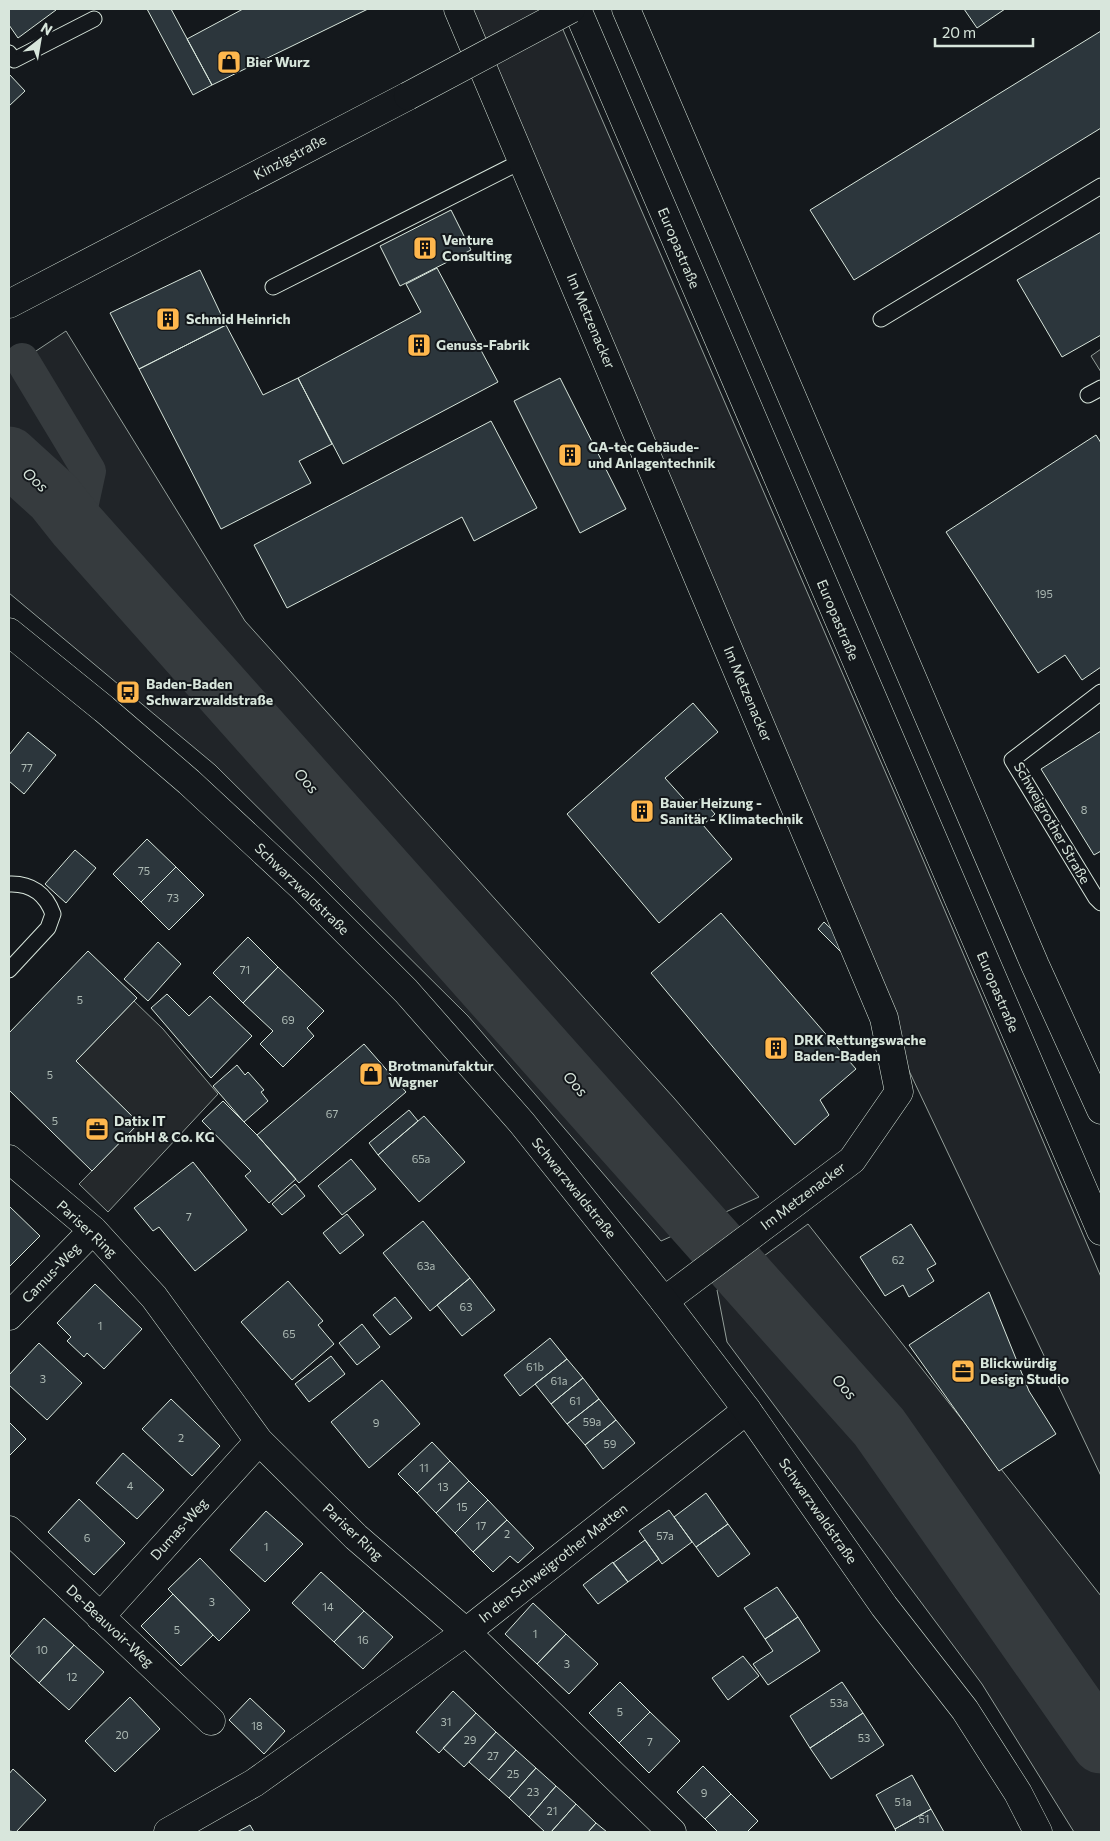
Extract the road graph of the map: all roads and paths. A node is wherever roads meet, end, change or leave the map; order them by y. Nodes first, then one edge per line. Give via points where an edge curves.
1 (458, 9) edge
2 (571, 9) edge
3 (577, 9) edge
4 (626, 9) edge
5 (94, 19) dead end
6 (9, 53) edge
7 (524, 160) junction
8 (1101, 186) edge
9 (273, 287) dead end
10 (9, 304) edge
11 (881, 319) dead end
12 (1101, 388) edge
13 (1088, 395) dead end
14 (9, 632) edge
15 (1101, 692) edge
16 (9, 884) edge
17 (1101, 903) edge
18 (9, 970) edge
19 (1101, 1110) edge
20 (9, 1159) edge
21 (93, 1230) junction
22 (1101, 1231) edge
23 (664, 1301) junction
24 (9, 1316) edge
25 (747, 1410) junction
26 (258, 1441) junction
27 (9, 1530) edge
28 (100, 1617) junction
29 (466, 1632) junction
30 (212, 1721) dead end
31 (168, 1832) edge
32 (672, 1832) edge
33 (1038, 1832) edge

1 - 7 street, Im Metzenacker
2 - 10 street, Kinzigstraße, bridge
3 - 22 street, Europastraße
4 - 19 street via 1035,965
5 - 6 lane via 14,60
7 - 9 lane
7 - 23 street, Im Metzenacker via 884,1018 898,1092 852,1160
8 - 11 lane
12 - 13 lane
14 - 23 street, Schwarzwaldstraße via 189,782 303,888 406,991 522,1123
15 - 17 lane, Schweigrother Straße via 1012,760
16 - 18 lane via 21,883 35,890 48,901 53,914 48,928
20 - 21 street, Pariser Ring
21 - 24 street, Camus-Weg
21 - 26 street, Pariser Ring via 154,1297
23 - 25 street, Schwarzwaldstraße
25 - 29 street, In den Schweigrother Matten
25 - 33 street, Schwarzwaldstraße via 884,1606 965,1710 1018,1793
26 - 28 street, Dumas-Weg
26 - 29 street, Pariser Ring via 356,1537
27 - 28 street, De-Beauvoir-Weg
28 - 30 street, De-Beauvoir-Weg
29 - 31 street via 254,1784
29 - 32 street, In den Schweigrother Matten

